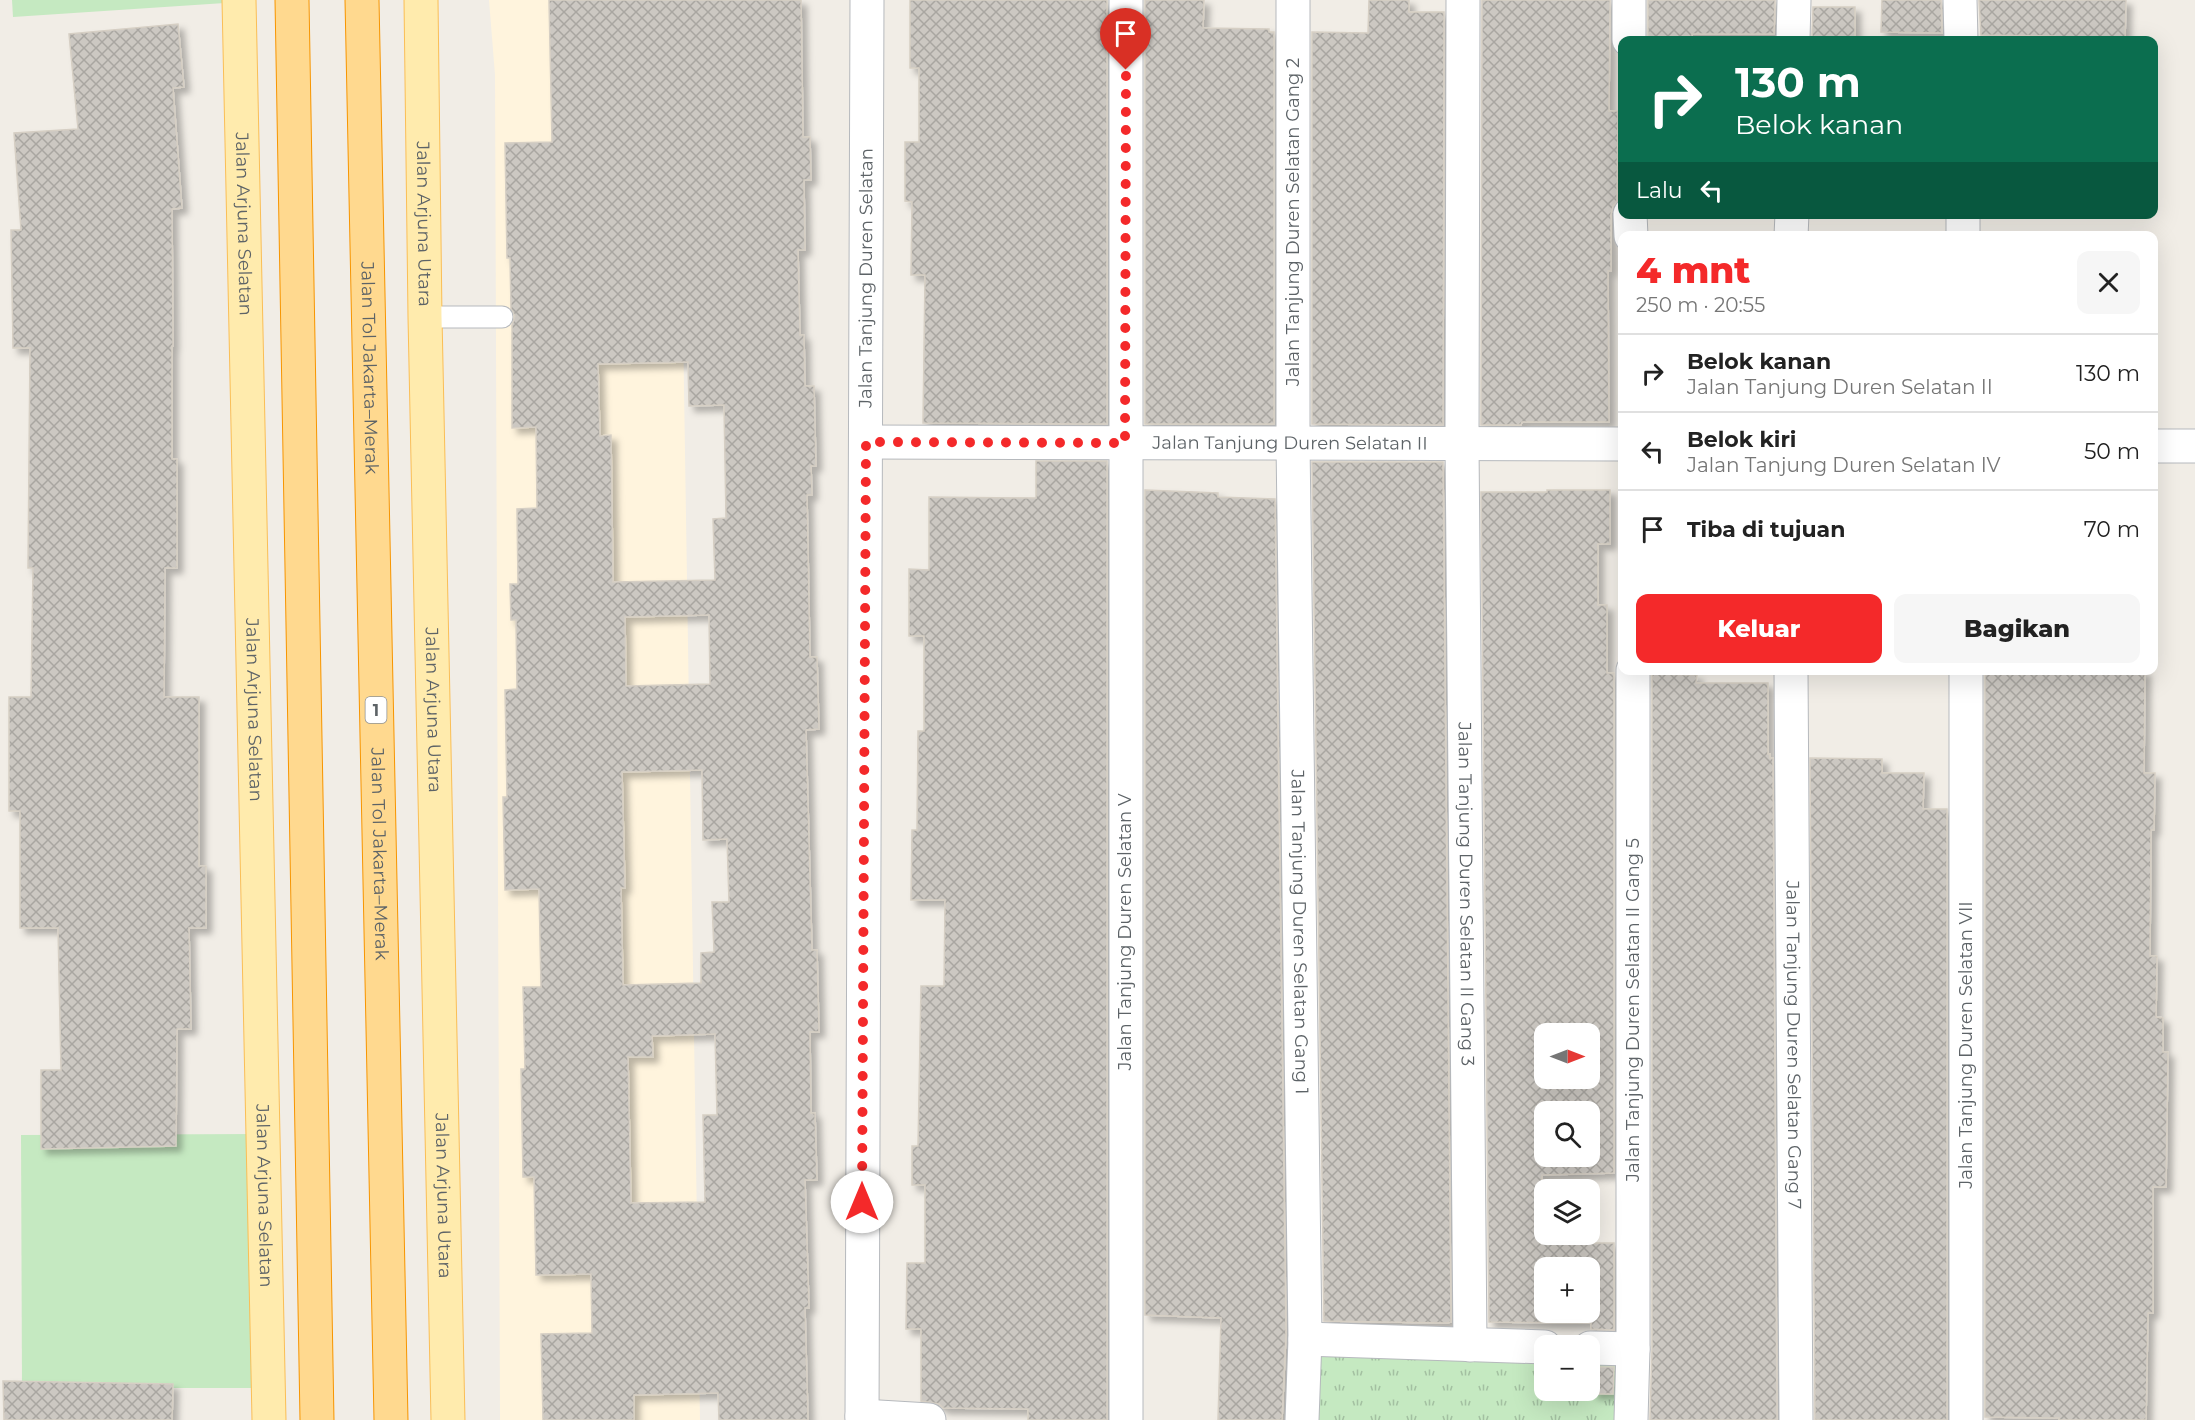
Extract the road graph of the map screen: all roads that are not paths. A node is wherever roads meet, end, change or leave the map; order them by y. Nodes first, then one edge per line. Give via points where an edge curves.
1 (239, 0) edge
2 (292, 0) edge
3 (362, 0) edge
4 (421, 0) edge
5 (867, 0) edge
6 (1126, 0) edge
7 (1293, 0) edge
8 (1463, 0) edge
9 (1629, 0) edge
10 (1794, 0) edge
11 (1960, 0) edge
12 (1629, 36) edge
13 (1793, 36) edge
14 (1960, 36) edge
15 (425, 317) junction
16 (502, 317) dead end
17 (866, 442) junction
18 (1125, 443) junction
19 (1293, 443) junction
20 (1462, 444) junction
21 (1618, 444) edge
22 (2158, 446) edge
23 (2195, 446) edge
24 (1633, 675) edge
25 (1791, 675) edge
26 (1966, 675) edge
27 (1305, 1339) junction
28 (1470, 1345) junction
29 (1534, 1347) edge
30 (1600, 1348) edge
31 (1633, 1349) junction
32 (862, 1418) edge
33 (268, 1420) edge
34 (317, 1420) edge
35 (391, 1420) edge
36 (448, 1420) edge
37 (929, 1420) edge
38 (1126, 1420) edge
39 (1302, 1420) edge
40 (1631, 1420) edge
41 (1796, 1420) edge
42 (1966, 1420) edge

1 - 33 main road, Jalan Arjuna Selatan
2 - 34 highway
3 - 35 highway, Jalan Tol Jakarta–Merak / 1
4 - 15 main road, Jalan Arjuna Utara
5 - 17 street, Jalan Tanjung Duren Selatan
6 - 18 street, Jalan Tanjung Duren Selatan V
7 - 19 street, Jalan Tanjung Duren Selatan Gang 2
8 - 20 street
9 - 12 street
10 - 13 street
11 - 14 street
15 - 16 lane
15 - 36 main road, Jalan Arjuna Utara
17 - 18 street, Jalan Tanjung Duren Selatan II
17 - 32 street, Jalan Tanjung Duren Selatan
18 - 19 street, Jalan Tanjung Duren Selatan II
18 - 38 street, Jalan Tanjung Duren Selatan V
19 - 20 street, Jalan Tanjung Duren Selatan II
19 - 27 street, Jalan Tanjung Duren Selatan Gang 1
20 - 21 street, Jalan Tanjung Duren Selatan II
20 - 28 street, Jalan Tanjung Duren Selatan II Gang 3
22 - 23 street
24 - 31 street, Jalan Tanjung Duren Selatan II Gang 5
25 - 41 street, Jalan Tanjung Duren Selatan Gang 7
26 - 42 street, Jalan Tanjung Duren Selatan VII
27 - 28 street
27 - 39 street, Jalan Tanjung Duren Selatan Gang 1
28 - 29 street
30 - 31 street
31 - 40 street
32 - 37 street

